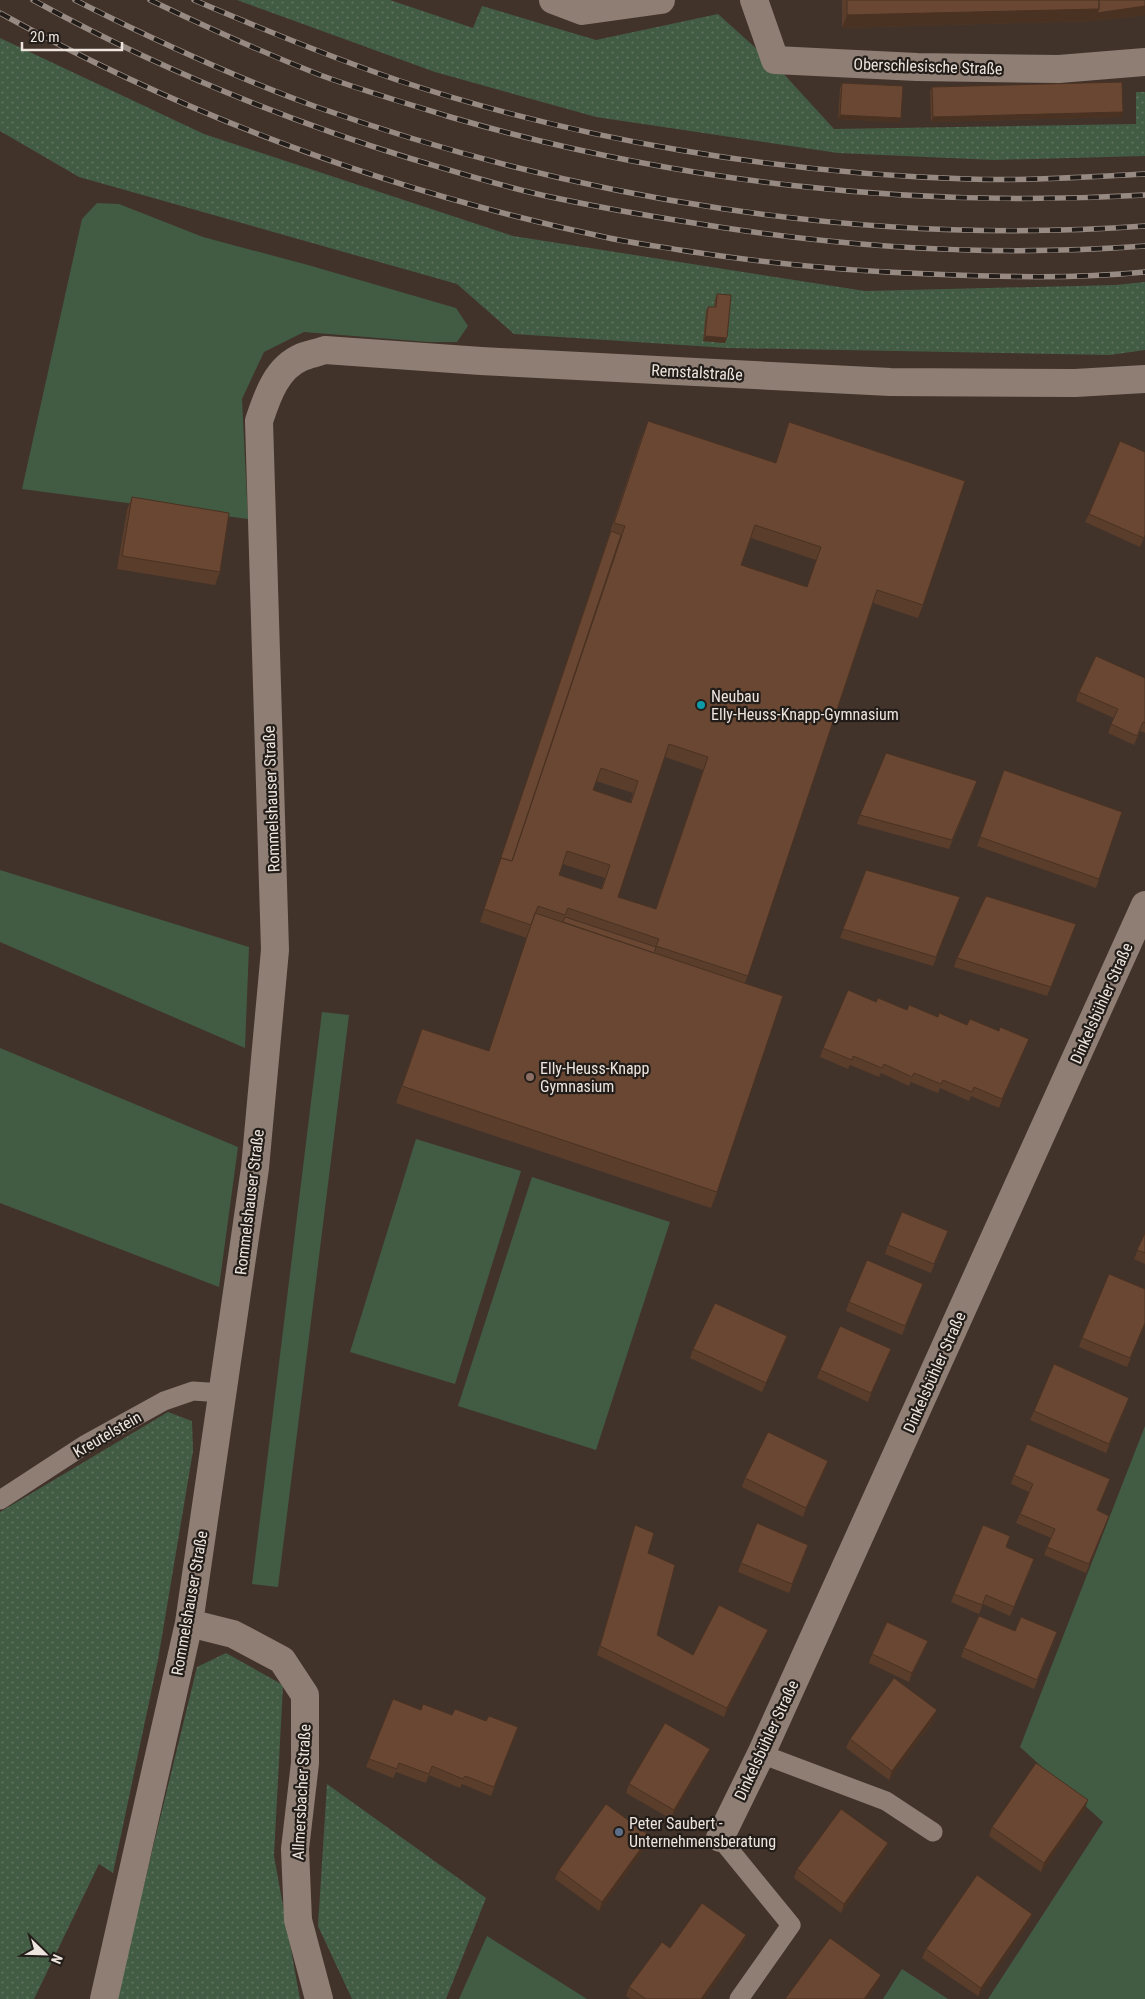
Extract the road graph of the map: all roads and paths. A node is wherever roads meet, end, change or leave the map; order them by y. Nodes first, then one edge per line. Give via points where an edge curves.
1 (553, 0) edge
2 (661, 0) edge
3 (754, 0) edge
4 (1145, 62) edge
5 (1145, 379) edge
6 (268, 394) joint
7 (1145, 905) edge
8 (1136, 948) edge
9 (222, 1393) junction
10 (0, 1500) edge
11 (189, 1623) junction
12 (761, 1754) junction
13 (933, 1832) dead end
14 (720, 1838) joint
15 (104, 1999) edge
16 (319, 1999) edge
17 (739, 1999) edge

1 - 2 street via 582,11
3 - 4 street, Oberschlesische Straße via 775,60 1059,69
5 - 6 street, Remstalstraße via 1075,383 890,382 325,350 300,357 282,370
6 - 9 street, Rommelshauser Straße via 260,421 275,950 255,1168
7 - 8 street, Dinkelsbühler Straße
8 - 12 street, Dinkelsbühler Straße
9 - 10 lane, Kreutelstein via 192,1392 164,1401 86,1444
9 - 11 street, Rommelshauser Straße
11 - 15 street, Rommelshauser Straße
11 - 16 street, Allmersbacher Straße via 233,1634 282,1660 305,1695 305,1763 296,1849 298,1920
12 - 13 lane via 886,1801
12 - 14 street, Dinkelsbühler Straße
14 - 17 lane via 791,1925

